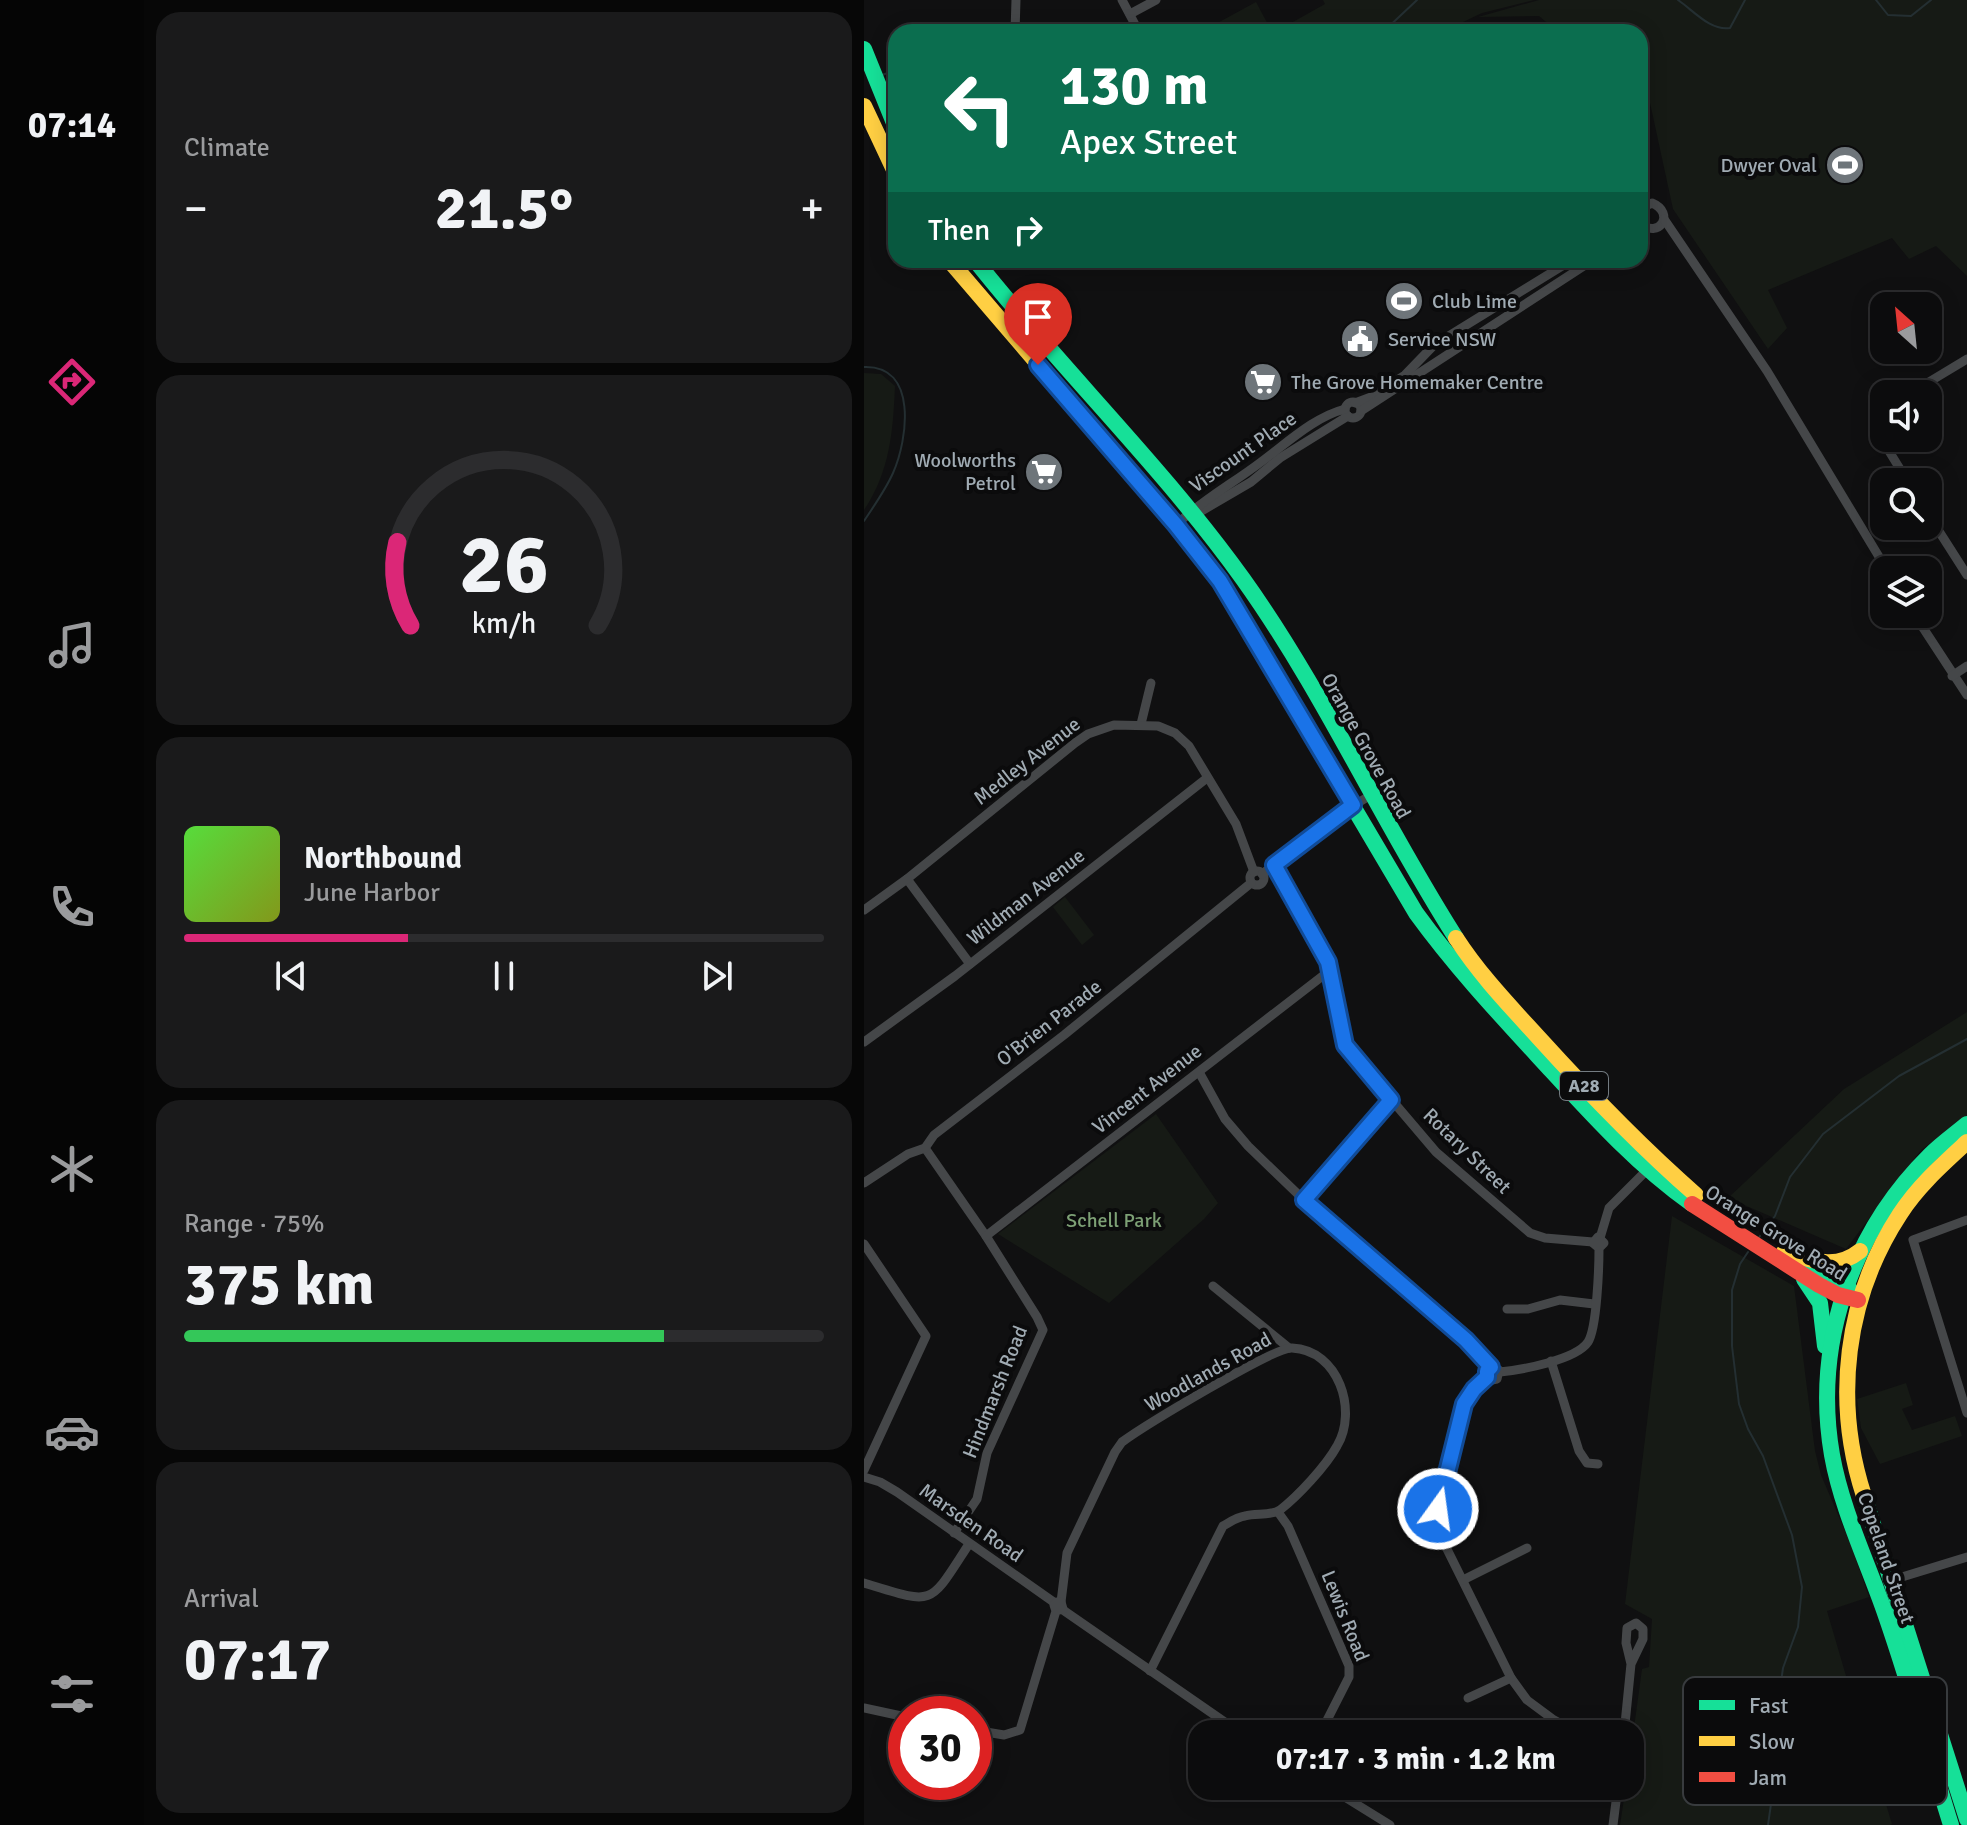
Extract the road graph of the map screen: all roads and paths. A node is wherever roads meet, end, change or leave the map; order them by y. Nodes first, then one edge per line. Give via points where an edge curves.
1 (1016, 0) edge
2 (1122, 0) edge
3 (1156, 0) edge
4 (1130, 14) junction
5 (1015, 24) edge
6 (1135, 24) edge
7 (864, 50) edge
8 (864, 106) edge
9 (888, 108) edge
10 (888, 158) edge
11 (1648, 203) edge
12 (1664, 219) junction
13 (1648, 227) edge
14 (956, 268) edge
15 (981, 268) edge
16 (1559, 268) edge
17 (1580, 268) edge
18 (1967, 359) edge
19 (1932, 380) edge
20 (1358, 407) junction
21 (1194, 512) junction
22 (1176, 525) junction
23 (1942, 536) edge
24 (1879, 556) edge
25 (1967, 575) edge
26 (1923, 628) edge
27 (1967, 666) edge
28 (1952, 676) junction
29 (1151, 683) dead end
30 (1967, 695) edge
31 (1141, 724) junction
32 (1207, 778) junction
33 (1371, 795) junction
34 (1353, 805) junction
35 (1274, 865) junction
36 (1258, 873) junction
37 (907, 879) junction
38 (864, 910) edge
39 (970, 964) junction
40 (1329, 971) junction
41 (864, 1042) edge
42 (1199, 1072) junction
43 (1391, 1100) junction
44 (1967, 1124) edge
45 (1967, 1142) edge
46 (925, 1148) junction
47 (1648, 1169) junction
48 (864, 1183) edge
49 (1304, 1200) junction
50 (1967, 1220) edge
51 (1746, 1235) junction
52 (986, 1236) junction
53 (1597, 1243) junction
54 (864, 1244) edge
55 (1764, 1246) junction
56 (1860, 1250) junction
57 (1784, 1252) junction
58 (1799, 1272) junction
59 (1213, 1286) dead end
60 (1849, 1295) junction
61 (1594, 1304) junction
62 (1507, 1309) dead end
63 (1289, 1348) junction
64 (1828, 1359) junction
65 (1551, 1361) junction
66 (1493, 1372) junction
67 (1967, 1413) edge
68 (1598, 1464) dead end
69 (864, 1470) edge
70 (864, 1477) edge
71 (1278, 1512) junction
72 (954, 1533) junction
73 (969, 1544) junction
74 (1527, 1548) dead end
75 (1967, 1557) edge
76 (1874, 1579) junction
77 (1463, 1580) junction
78 (1892, 1581) junction
79 (864, 1583) edge
80 (1059, 1607) junction
81 (1631, 1664) dead end
82 (1150, 1671) junction
83 (1905, 1677) edge
84 (1922, 1677) edge
85 (1511, 1678) junction
86 (1468, 1698) dead end
87 (864, 1708) edge
88 (888, 1713) edge
89 (1222, 1720) edge
90 (1327, 1720) edge
91 (1558, 1720) edge
92 (1625, 1720) edge
93 (992, 1733) edge
94 (1947, 1756) edge
95 (1350, 1800) edge
96 (1616, 1800) edge
97 (1945, 1805) edge
98 (1967, 1819) edge
99 (1390, 1825) edge
100 (1613, 1825) edge
101 (1951, 1825) edge

1 - 5 street
2 - 4 street
3 - 4 street
4 - 6 street
7 - 9 highway
8 - 10 highway
11 - 12 street via 1657,204
12 - 13 street via 1655,229
12 - 24 street via 1767,371
14 - 22 highway, Orange Grove Road / A28
15 - 21 highway, Orange Grove Road / A28
16 - 20 street via 1434,345 1405,375
17 - 20 street
18 - 19 street
20 - 21 street, Viscount Place via 1357,417 1346,413 1251,482
21 - 22 street, Viscount Place
21 - 33 highway, Orange Grove Road / A28 via 1296,661
22 - 34 highway, Orange Grove Road / A28 via 1235,604
23 - 25 street
26 - 28 street
27 - 28 street
28 - 30 street
29 - 31 street
31 - 32 street, Medley Avenue via 1175,733
31 - 37 street, Medley Avenue via 1114,725 1088,734
32 - 36 street, Medley Avenue
32 - 39 street, Wildman Avenue
33 - 34 street
33 - 51 highway, Orange Grove Road / A28 via 1436,908 1493,990 1665,1168
34 - 35 street
34 - 47 highway, Orange Grove Road / A28 via 1448,957
35 - 36 street
35 - 40 street, Rotary Street
36 - 46 street, O'Brien Parade via 1262,883 1251,883 934,1135
37 - 38 street, Medley Avenue
37 - 39 street
39 - 41 street, Wildman Avenue
40 - 42 street, Vincent Avenue
40 - 43 street, Rotary Street via 1345,1045
42 - 49 street via 1225,1119
42 - 52 street, Vincent Avenue
43 - 49 street
43 - 53 street, Rotary Street via 1436,1152 1530,1233
44 - 56 highway via 1903,1181
45 - 60 highway via 1897,1219
46 - 48 street, O'Brien Parade
46 - 52 street, Hindmarsh Road
47 - 51 highway, Orange Grove Road / A28 via 1691,1203
47 - 53 street via 1609,1208
49 - 66 street via 1466,1340
50 - 67 street via 1913,1240
51 - 55 highway, Orange Grove Road / A28
52 - 72 street, Hindmarsh Road via 1043,1330 987,1453 977,1499
53 - 61 street
54 - 69 street via 926,1336
55 - 57 highway, Orange Grove Road / A28
55 - 58 highway, Orange Grove Road / A28
56 - 57 highway via 1836,1264
56 - 60 highway
57 - 60 highway, Orange Grove Road / A28
58 - 60 highway, Orange Grove Road
58 - 64 highway, A28 via 1820,1303
59 - 63 street
60 - 64 highway, Copeland Street
60 - 78 highway, Copeland Street via 1848,1427 1858,1478
61 - 62 street via 1560,1300
61 - 65 street via 1586,1343
63 - 71 street, Woodlands Road via 1308,1351 1343,1385 1344,1431 1313,1477
63 - 80 street, Woodlands Road via 1118,1446 1067,1553
64 - 76 highway, Copeland Street / A28 via 1826,1408 1832,1455
65 - 66 street
65 - 68 street via 1579,1451 1587,1463
66 - 77 street via 1464,1404 1438,1509 1441,1537
70 - 72 street, Marsden Road via 887,1486
71 - 82 street via 1243,1516 1223,1526
71 - 90 street, Lewis Road via 1349,1666
72 - 73 street, Marsden Road
73 - 79 street via 928,1597 916,1599
73 - 80 street, Marsden Road
74 - 77 street
75 - 78 street
76 - 78 street
76 - 83 highway, Copeland Street / A28
77 - 85 street
78 - 84 highway, Copeland Street
80 - 82 street, Marsden Road
80 - 93 street, Woodlands Road via 1020,1730
81 - 92 street
82 - 89 street, Marsden Road
85 - 86 street
85 - 91 street via 1527,1700
87 - 88 street
94 - 98 highway, Copeland Street
95 - 99 street
96 - 100 street
97 - 101 highway, Copeland Street / A28

